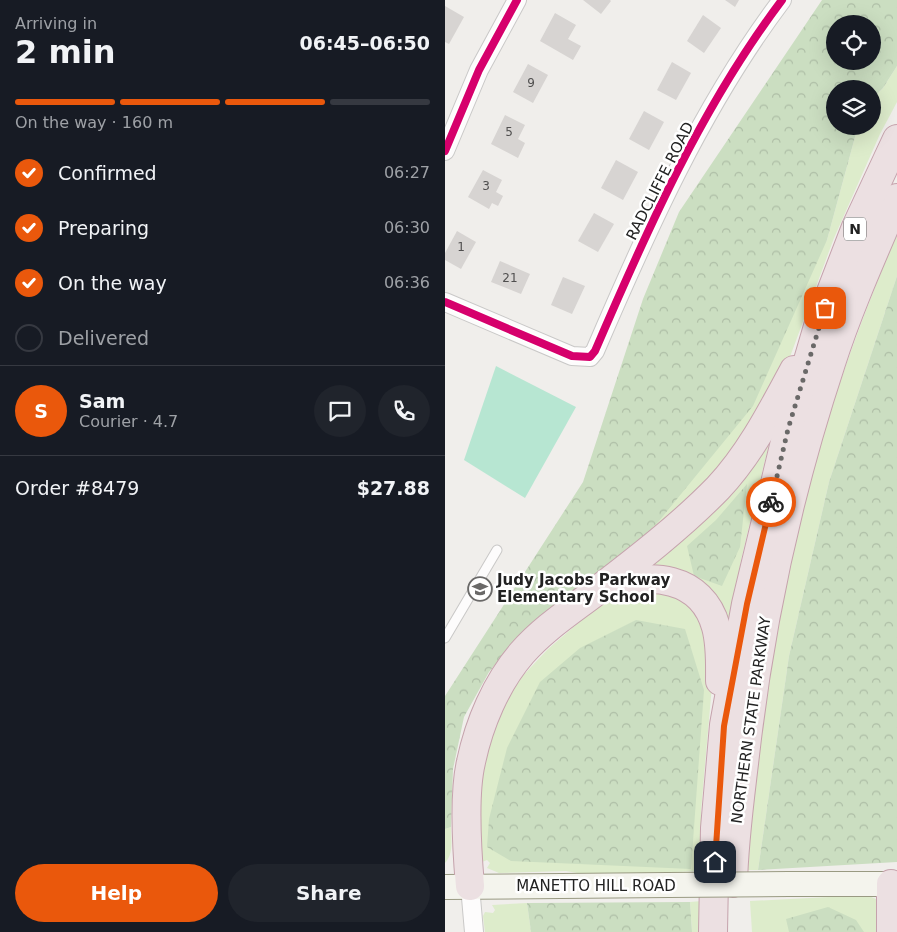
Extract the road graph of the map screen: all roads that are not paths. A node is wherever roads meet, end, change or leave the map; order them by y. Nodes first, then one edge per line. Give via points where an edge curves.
1 (517, 0) edge
2 (782, 0) edge
3 (897, 139) edge
4 (445, 151) edge
5 (897, 198) edge
6 (445, 302) edge
7 (819, 322) junction
8 (497, 550) dead end
9 (594, 593) junction
10 (445, 638) edge
11 (724, 726) junction
12 (894, 884) edge
13 (458, 887) edge
14 (474, 932) edge
15 (713, 932) edge
16 (732, 932) edge
17 (891, 932) edge

1 - 4 street via 479,70
2 - 6 street, RADCLIFFE ROAD via 720,94 663,200 590,357 563,352
3 - 7 highway, NORTHERN STATE PARKWAY / N via 856,227
5 - 16 highway, NORTHERN STATE PARKWAY / N via 831,362 793,489 750,708 734,842
7 - 9 highway via 755,438 719,486 695,510
7 - 11 highway, NORTHERN STATE PARKWAY / N via 788,429 749,594
8 - 10 lane
9 - 11 highway via 626,580 643,578 674,582 699,598 716,625 719,640
9 - 13 highway via 560,618 521,654 489,705 470,764
11 - 15 highway, NORTHERN STATE PARKWAY / N via 715,828
12 - 13 main road, MANETTO HILL ROAD, bridge
12 - 17 highway
13 - 14 street

